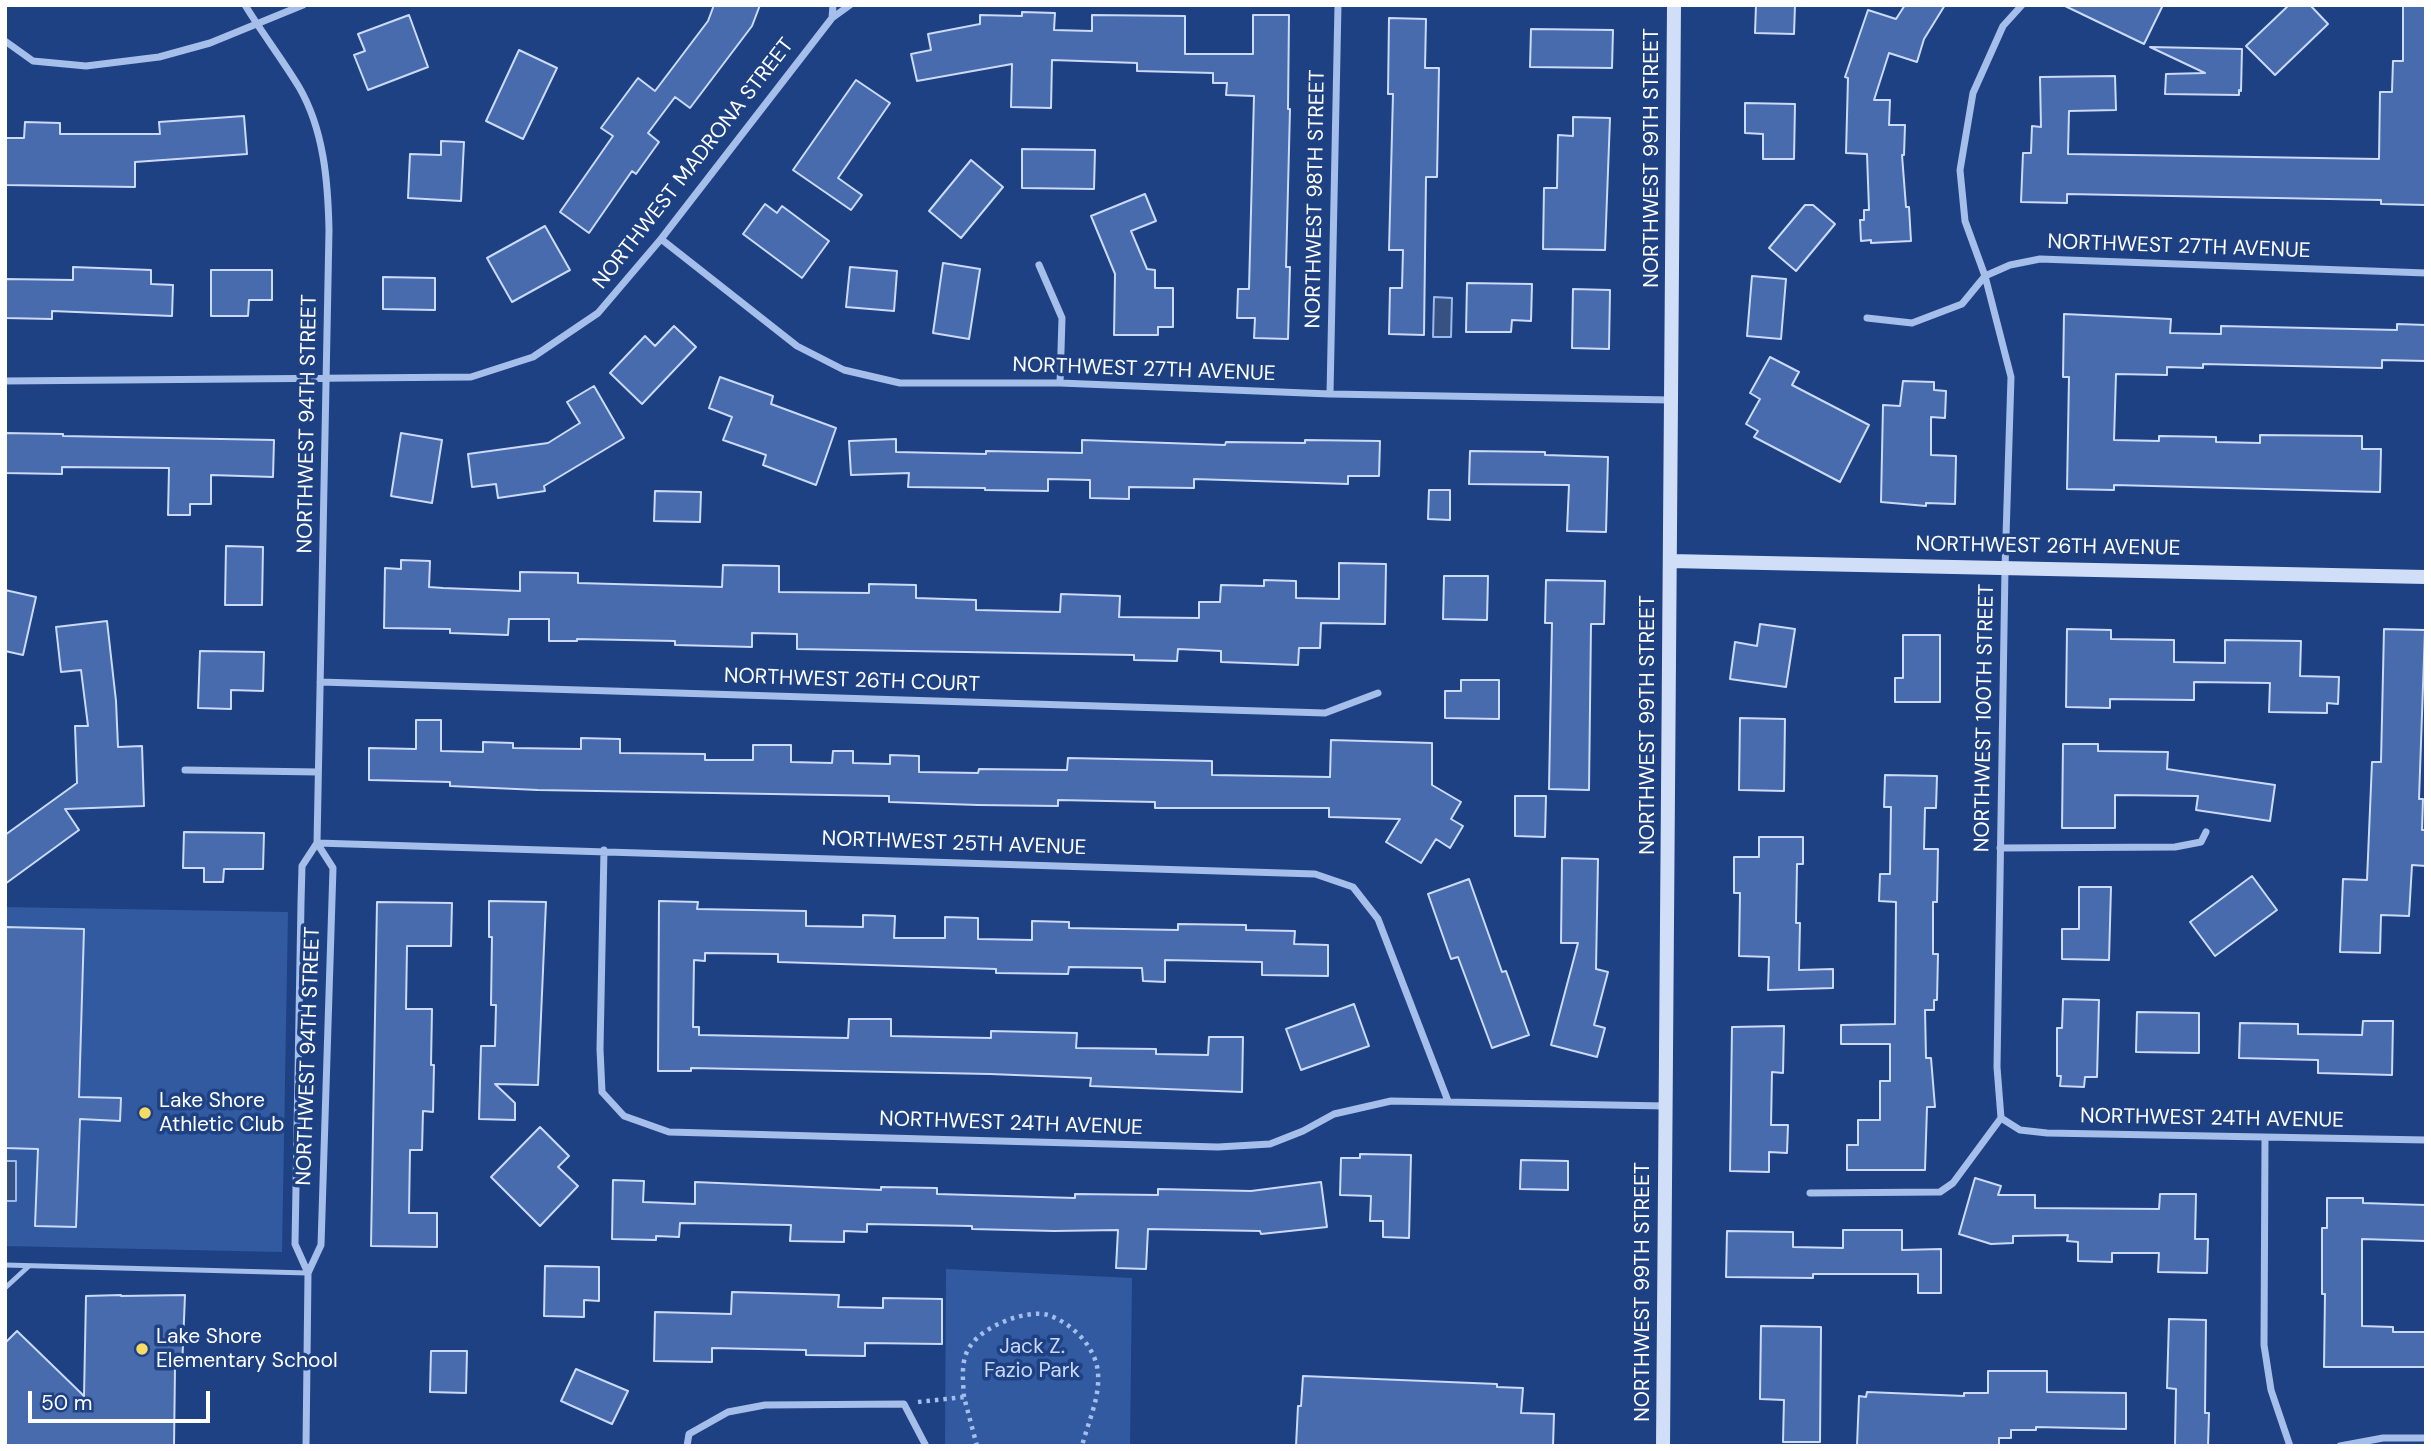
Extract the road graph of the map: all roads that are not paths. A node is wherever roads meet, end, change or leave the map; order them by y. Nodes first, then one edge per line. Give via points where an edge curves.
1 (245, 5) edge
2 (303, 5) edge
3 (833, 5) edge
4 (850, 5) edge
5 (1338, 5) edge
6 (1674, 5) edge
7 (2022, 5) edge
8 (832, 19) junction
9 (256, 23) junction
10 (5, 41) edge
11 (661, 239) junction
12 (1039, 265) dead end
13 (2426, 272) edge
14 (1985, 276) junction
15 (1867, 318) dead end
16 (326, 377) junction
17 (5, 381) edge
18 (1060, 383) junction
19 (1329, 394) junction
20 (1671, 400) junction
21 (1670, 561) junction
22 (2004, 568) junction
23 (2426, 577) edge
24 (320, 682) junction
25 (1378, 693) dead end
26 (185, 770) dead end
27 (318, 772) junction
28 (2206, 832) dead end
29 (317, 842) junction
30 (2000, 848) junction
31 (604, 850) junction
32 (1448, 1101) junction
33 (1666, 1106) junction
34 (2001, 1118) junction
35 (2265, 1138) junction
36 (2426, 1140) edge
37 (1810, 1193) dead end
38 (5, 1265) edge
39 (29, 1266) junction
40 (308, 1273) junction
41 (5, 1288) edge
42 (2426, 1438) edge
43 (306, 1446) edge
44 (687, 1446) edge
45 (926, 1446) edge
46 (1663, 1446) edge
47 (2290, 1446) edge
48 (2340, 1446) edge

1 - 9 street, NORTHWEST 94TH STREET
2 - 9 street
3 - 8 street
4 - 8 street, NORTHWEST MADRONA STREET
5 - 19 street, NORTHWEST 98TH STREET
6 - 20 main road, NORTHWEST 99TH STREET
7 - 14 street, NORTHWEST 100TH STREET via 2003,26 1973,93 1960,170 1965,221
8 - 11 street, NORTHWEST MADRONA STREET
9 - 10 street via 211,43 159,57 86,66 33,61
9 - 16 street, NORTHWEST 94TH STREET via 301,90 321,142 330,230
11 - 16 street, NORTHWEST MADRONA STREET via 598,313 533,357 471,377
11 - 18 street, NORTHWEST 27TH AVENUE via 797,346 844,370 900,383
12 - 18 street via 1062,318
13 - 14 street, NORTHWEST 27TH AVENUE via 2040,259
14 - 15 street, NORTHWEST 27TH AVENUE via 1962,304 1912,323
14 - 22 street, NORTHWEST 100TH STREET via 2011,377
16 - 17 street
16 - 24 street, NORTHWEST 94TH STREET
18 - 19 street, NORTHWEST 27TH AVENUE
19 - 20 street, NORTHWEST 27TH AVENUE
20 - 21 main road, NORTHWEST 99TH STREET
21 - 22 main road, NORTHWEST 26TH AVENUE
21 - 33 main road, NORTHWEST 99TH STREET
22 - 23 main road, NORTHWEST 26TH AVENUE
22 - 30 street, NORTHWEST 100TH STREET
24 - 25 street, NORTHWEST 26TH COURT via 1325,713
24 - 27 street, NORTHWEST 94TH STREET
26 - 27 street
27 - 29 street, NORTHWEST 94TH STREET
28 - 30 street via 2201,842 2175,847
29 - 31 street, NORTHWEST 25TH AVENUE
29 - 40 street, NORTHWEST 94TH STREET via 332,868 321,1245
29 - 40 street, NORTHWEST 94TH STREET via 302,866 301,903 295,1244
30 - 34 street, NORTHWEST 100TH STREET via 1997,1068
31 - 32 street, NORTHWEST 25TH AVENUE via 1315,874 1353,887 1378,919
31 - 32 street, NORTHWEST 24TH AVENUE via 602,1092 624,1116 669,1132 1218,1147 1270,1144 1334,1114 1391,1101
32 - 33 street, NORTHWEST 24TH AVENUE
33 - 46 main road, NORTHWEST 99TH STREET
34 - 35 street, NORTHWEST 24TH AVENUE via 2020,1130 2047,1133
34 - 37 street via 1953,1182 1940,1192
35 - 36 street, NORTHWEST 24TH AVENUE
35 - 47 street via 2264,1345 2271,1390
38 - 39 lane
39 - 40 lane
39 - 41 lane
40 - 43 street, NORTHWEST 94TH STREET
42 - 48 street via 2383,1438
44 - 45 street via 689,1434 728,1412 765,1405 904,1404

